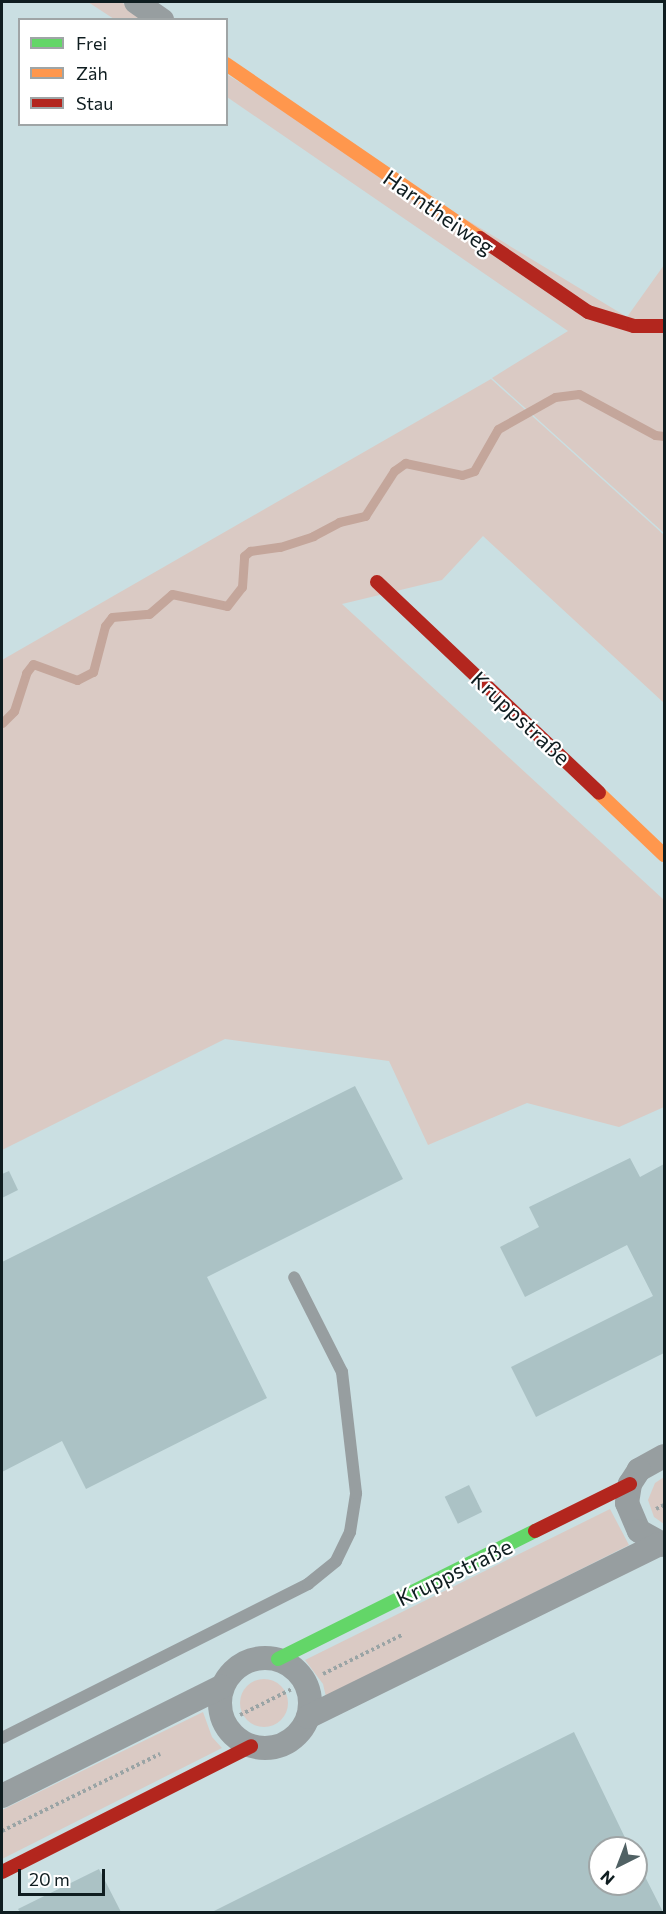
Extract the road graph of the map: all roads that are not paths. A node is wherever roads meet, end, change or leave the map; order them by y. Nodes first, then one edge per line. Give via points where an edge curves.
1 (136, 2) edge
2 (159, 18) edge
3 (228, 65) edge
4 (664, 326) edge
5 (377, 582) dead end
6 (664, 855) edge
7 (294, 1277) dead end
8 (664, 1456) edge
9 (630, 1484) junction
10 (662, 1545) edge
11 (278, 1659) junction
12 (222, 1687) junction
13 (308, 1717) junction
14 (2, 1737) edge
15 (251, 1746) junction
16 (2, 1796) edge
17 (2, 1872) edge

1 - 2 street
3 - 4 street, Harntheiweg via 588,312 634,326
5 - 6 street, Kruppstraße
7 - 14 lane via 342,1372 356,1493 350,1532 336,1561 308,1584
8 - 9 street, Kruppstraße via 639,1470
9 - 10 street via 627,1503 632,1521 639,1531
9 - 11 street, Kruppstraße
10 - 13 street
11 - 12 street, Kruppstraße via 261,1657 244,1662 231,1672
11 - 13 street via 290,1665 306,1683
12 - 15 street via 219,1705 223,1723 240,1741
12 - 16 street, Kruppstraße
13 - 15 street via 296,1735 279,1746
15 - 17 street

